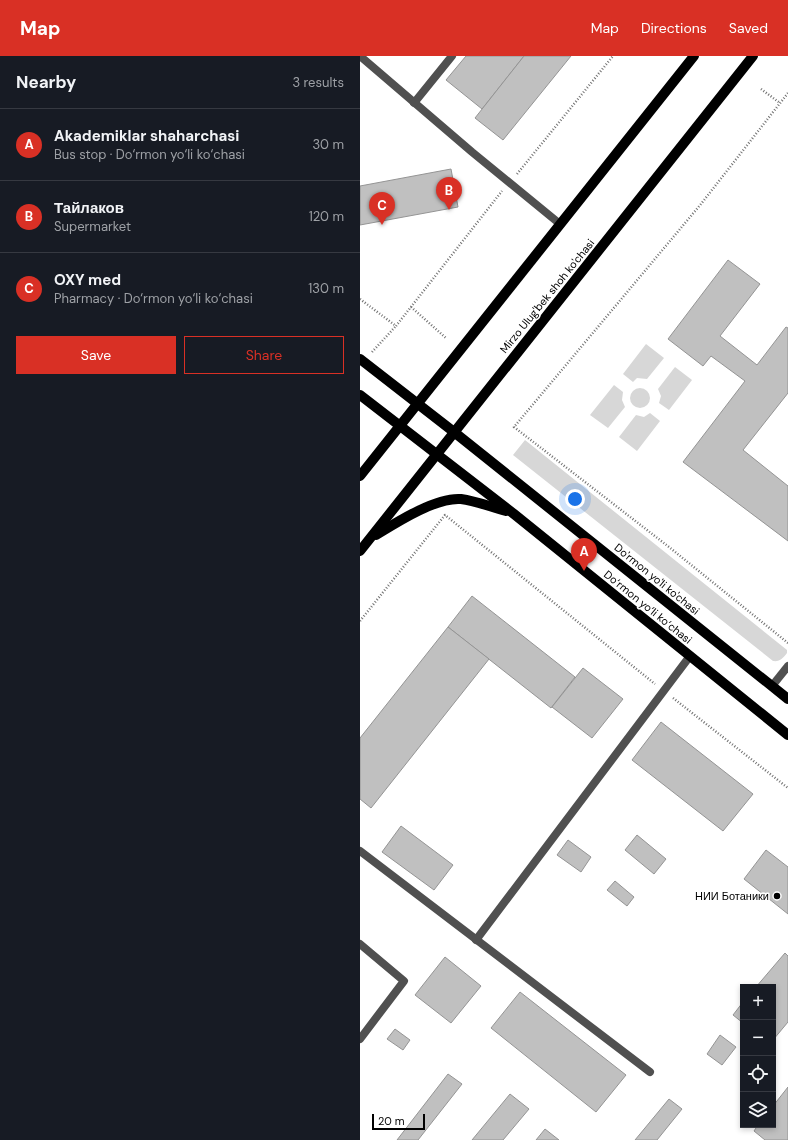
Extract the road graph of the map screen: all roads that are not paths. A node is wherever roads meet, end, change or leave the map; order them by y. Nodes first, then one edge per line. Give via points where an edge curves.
1 (360, 56) edge
2 (452, 56) edge
3 (694, 56) edge
4 (753, 56) edge
5 (414, 103) junction
6 (560, 224) junction
7 (360, 359) edge
8 (360, 395) edge
9 (417, 404) junction
10 (400, 426) junction
11 (454, 432) junction
12 (436, 455) junction
13 (360, 476) edge
14 (514, 514) junction
15 (370, 538) junction
16 (360, 551) edge
17 (690, 656) junction
18 (788, 666) edge
19 (772, 686) junction
20 (788, 699) edge
21 (788, 735) edge
22 (360, 850) edge
23 (476, 940) junction
24 (360, 944) edge
25 (360, 1039) edge
26 (650, 1072) dead end

1 - 5 lane
2 - 5 lane
3 - 6 main road
4 - 11 main road, Mirzo Ulug'bek shoh ko'chasi
5 - 6 lane
6 - 9 main road
7 - 9 main road
8 - 10 main road, Do‘rmon yo‘li ko‘chasi
9 - 10 main road
9 - 11 main road
10 - 12 main road, Do‘rmon yo‘li ko‘chasi
10 - 13 main road
11 - 12 main road, Mirzo Ulug'bek shoh ko'chasi
11 - 19 main road, Do'rmon yo'li ko'chasi
12 - 14 main road, Do‘rmon yo‘li ko‘chasi
12 - 15 main road, Mirzo Ulug'bek shoh ko'chasi
14 - 15 main road via 473,501 445,501 416,512
14 - 17 main road, Do‘rmon yo‘li ko‘chasi
15 - 16 main road, Mirzo Ulug'bek shoh ko'chasi
17 - 21 main road, Do‘rmon yo‘li ko‘chasi
17 - 23 lane
18 - 19 lane
19 - 20 main road, Do'rmon yo'li ko'chasi
22 - 23 lane
23 - 26 lane
24 - 25 lane via 404,981

